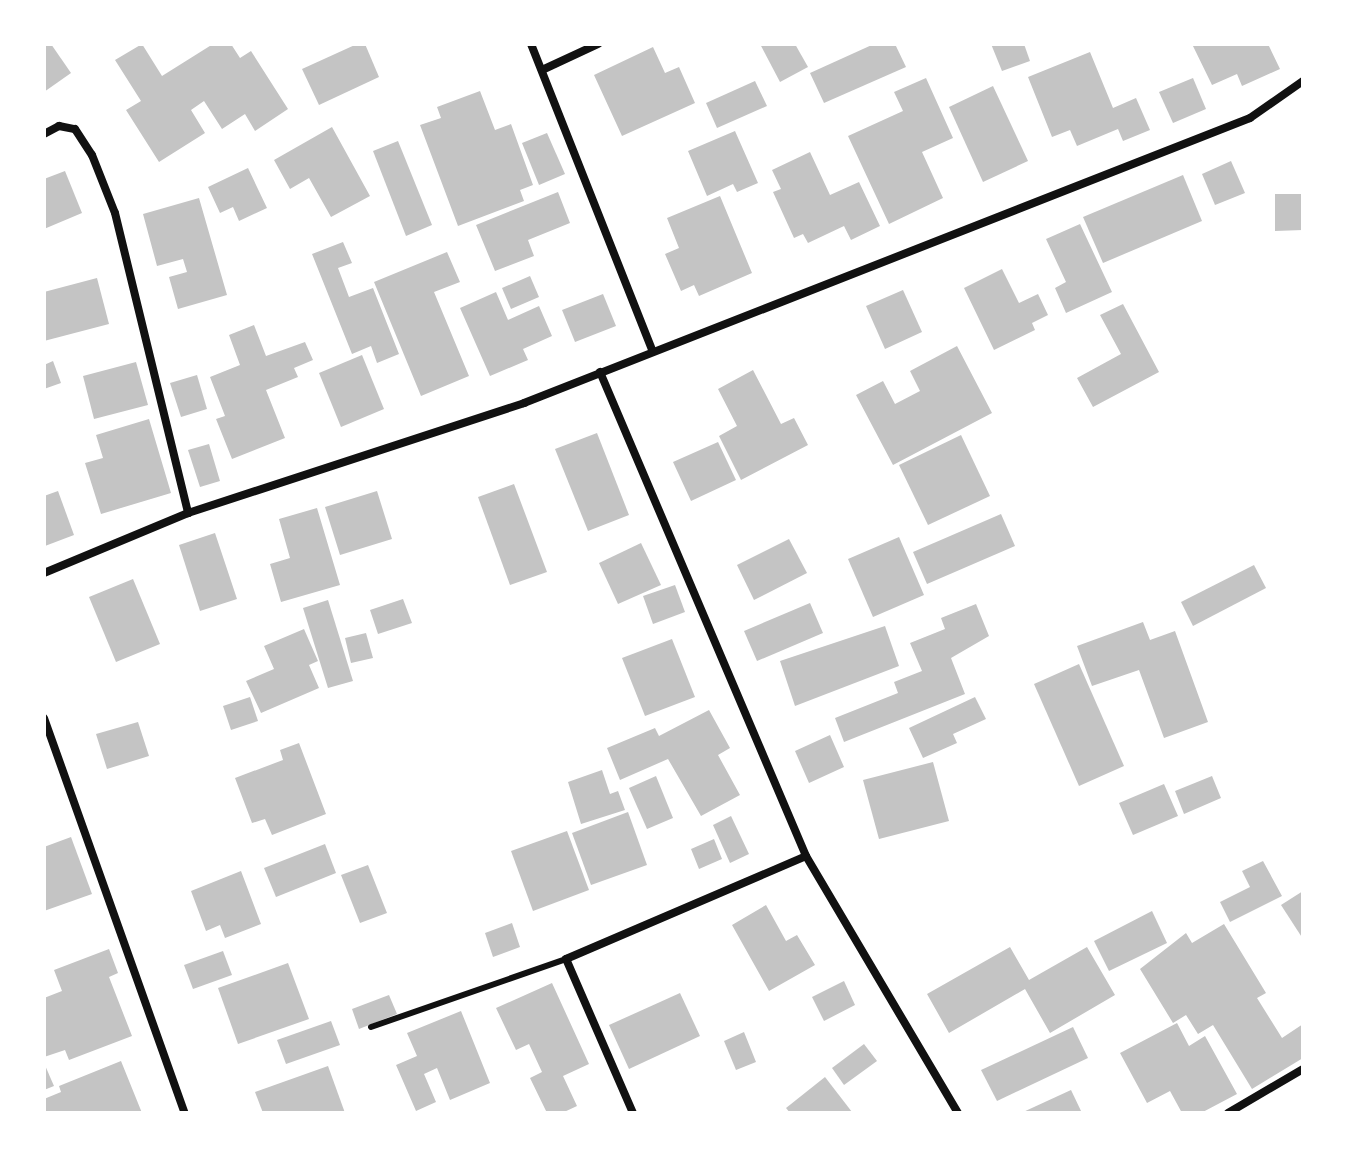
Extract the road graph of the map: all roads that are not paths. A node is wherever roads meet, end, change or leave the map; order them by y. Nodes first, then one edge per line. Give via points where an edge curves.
1 (531, 44) edge
2 (598, 44) edge
3 (542, 70) junction
4 (1303, 81) edge
5 (44, 134) edge
6 (653, 352) junction
7 (600, 372) junction
8 (188, 513) junction
9 (44, 573) edge
10 (44, 718) edge
11 (806, 856) junction
12 (566, 959) junction
13 (371, 1027) dead end
14 (1303, 1069) edge
15 (185, 1113) edge
16 (633, 1113) edge
17 (958, 1113) edge
18 (1228, 1113) edge

1 - 3 street
2 - 3 street
3 - 6 street
4 - 6 street via 1250,118
5 - 8 street via 59,126 75,129 92,155 115,213
6 - 7 street
7 - 8 street via 524,403
7 - 11 street
8 - 9 street
10 - 15 street
11 - 12 street
11 - 17 street
12 - 13 lane
12 - 16 street
14 - 18 street

